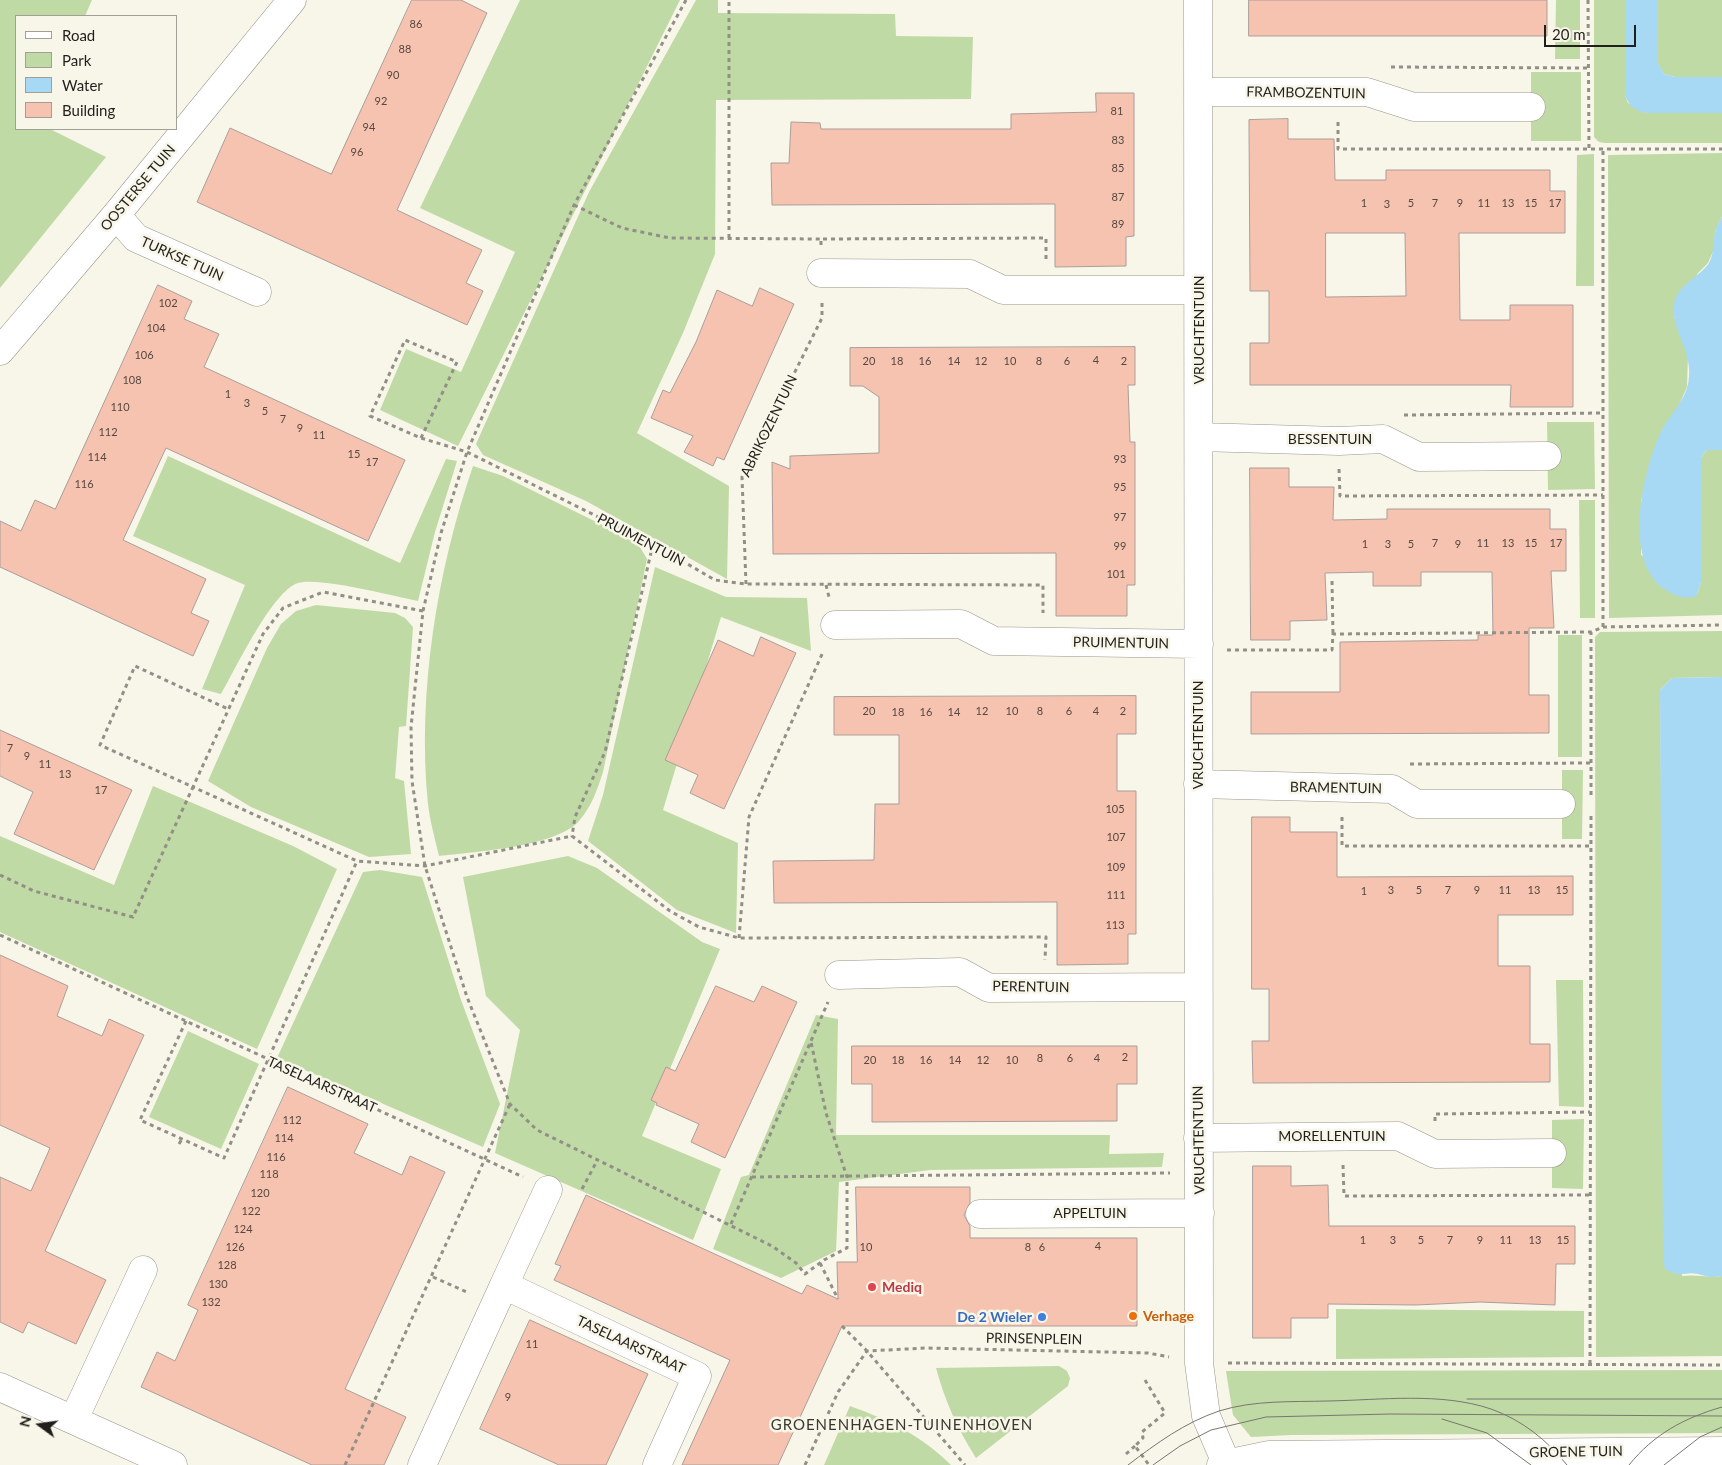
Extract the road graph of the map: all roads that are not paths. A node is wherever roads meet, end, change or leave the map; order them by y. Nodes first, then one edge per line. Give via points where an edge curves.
1 (292, 0) edge
2 (1198, 0) edge
3 (1198, 92) junction
4 (1531, 107) dead end
5 (116, 215) junction
6 (821, 273) road end
7 (1198, 290) junction
8 (257, 292) dead end
9 (0, 350) edge
10 (1199, 437) junction
11 (1547, 456) dead end
12 (836, 625) road end
13 (1199, 647) junction
14 (1198, 784) junction
15 (1561, 804) dead end
16 (839, 974) road end
17 (1198, 987) junction
18 (1198, 1138) junction
19 (1552, 1153) dead end
20 (548, 1190) road end
21 (1200, 1213) junction
22 (980, 1214) dead end
23 (143, 1270) dead end
24 (500, 1295) junction
25 (0, 1387) edge
26 (74, 1419) junction
27 (1722, 1451) edge
28 (1225, 1464) edge
29 (173, 1465) edge
30 (422, 1465) edge
31 (657, 1465) edge

1 - 5 street, OOSTERSE TUIN
2 - 3 street, VRUCHTENTUIN
3 - 4 street, FRAMBOZENTUIN via 1367,92 1414,107
3 - 7 street, VRUCHTENTUIN
5 - 8 street, TURKSE TUIN via 136,238
5 - 9 street, OOSTERSE TUIN
6 - 7 street via 970,274 1003,290
7 - 10 street, VRUCHTENTUIN
10 - 11 street, BESSENTUIN via 1383,439 1419,457
10 - 13 street, VRUCHTENTUIN
12 - 13 street, PRUIMENTUIN via 961,624 994,641
13 - 14 street, VRUCHTENTUIN
14 - 15 street, BRAMENTUIN via 1392,789 1417,804
14 - 17 street, VRUCHTENTUIN
16 - 17 street, PERENTUIN via 960,972 989,988
17 - 18 street, VRUCHTENTUIN
18 - 19 street, MORELLENTUIN via 1398,1136 1435,1154
18 - 21 street, VRUCHTENTUIN
20 - 24 street
21 - 22 street, APPELTUIN
21 - 28 street, VRUCHTENTUIN via 1199,1363 1206,1416
23 - 26 street
24 - 30 street
24 - 31 street, TASELAARSTRAAT via 696,1376
25 - 26 street
26 - 29 street
27 - 28 street, GROENE TUIN via 1269,1455

